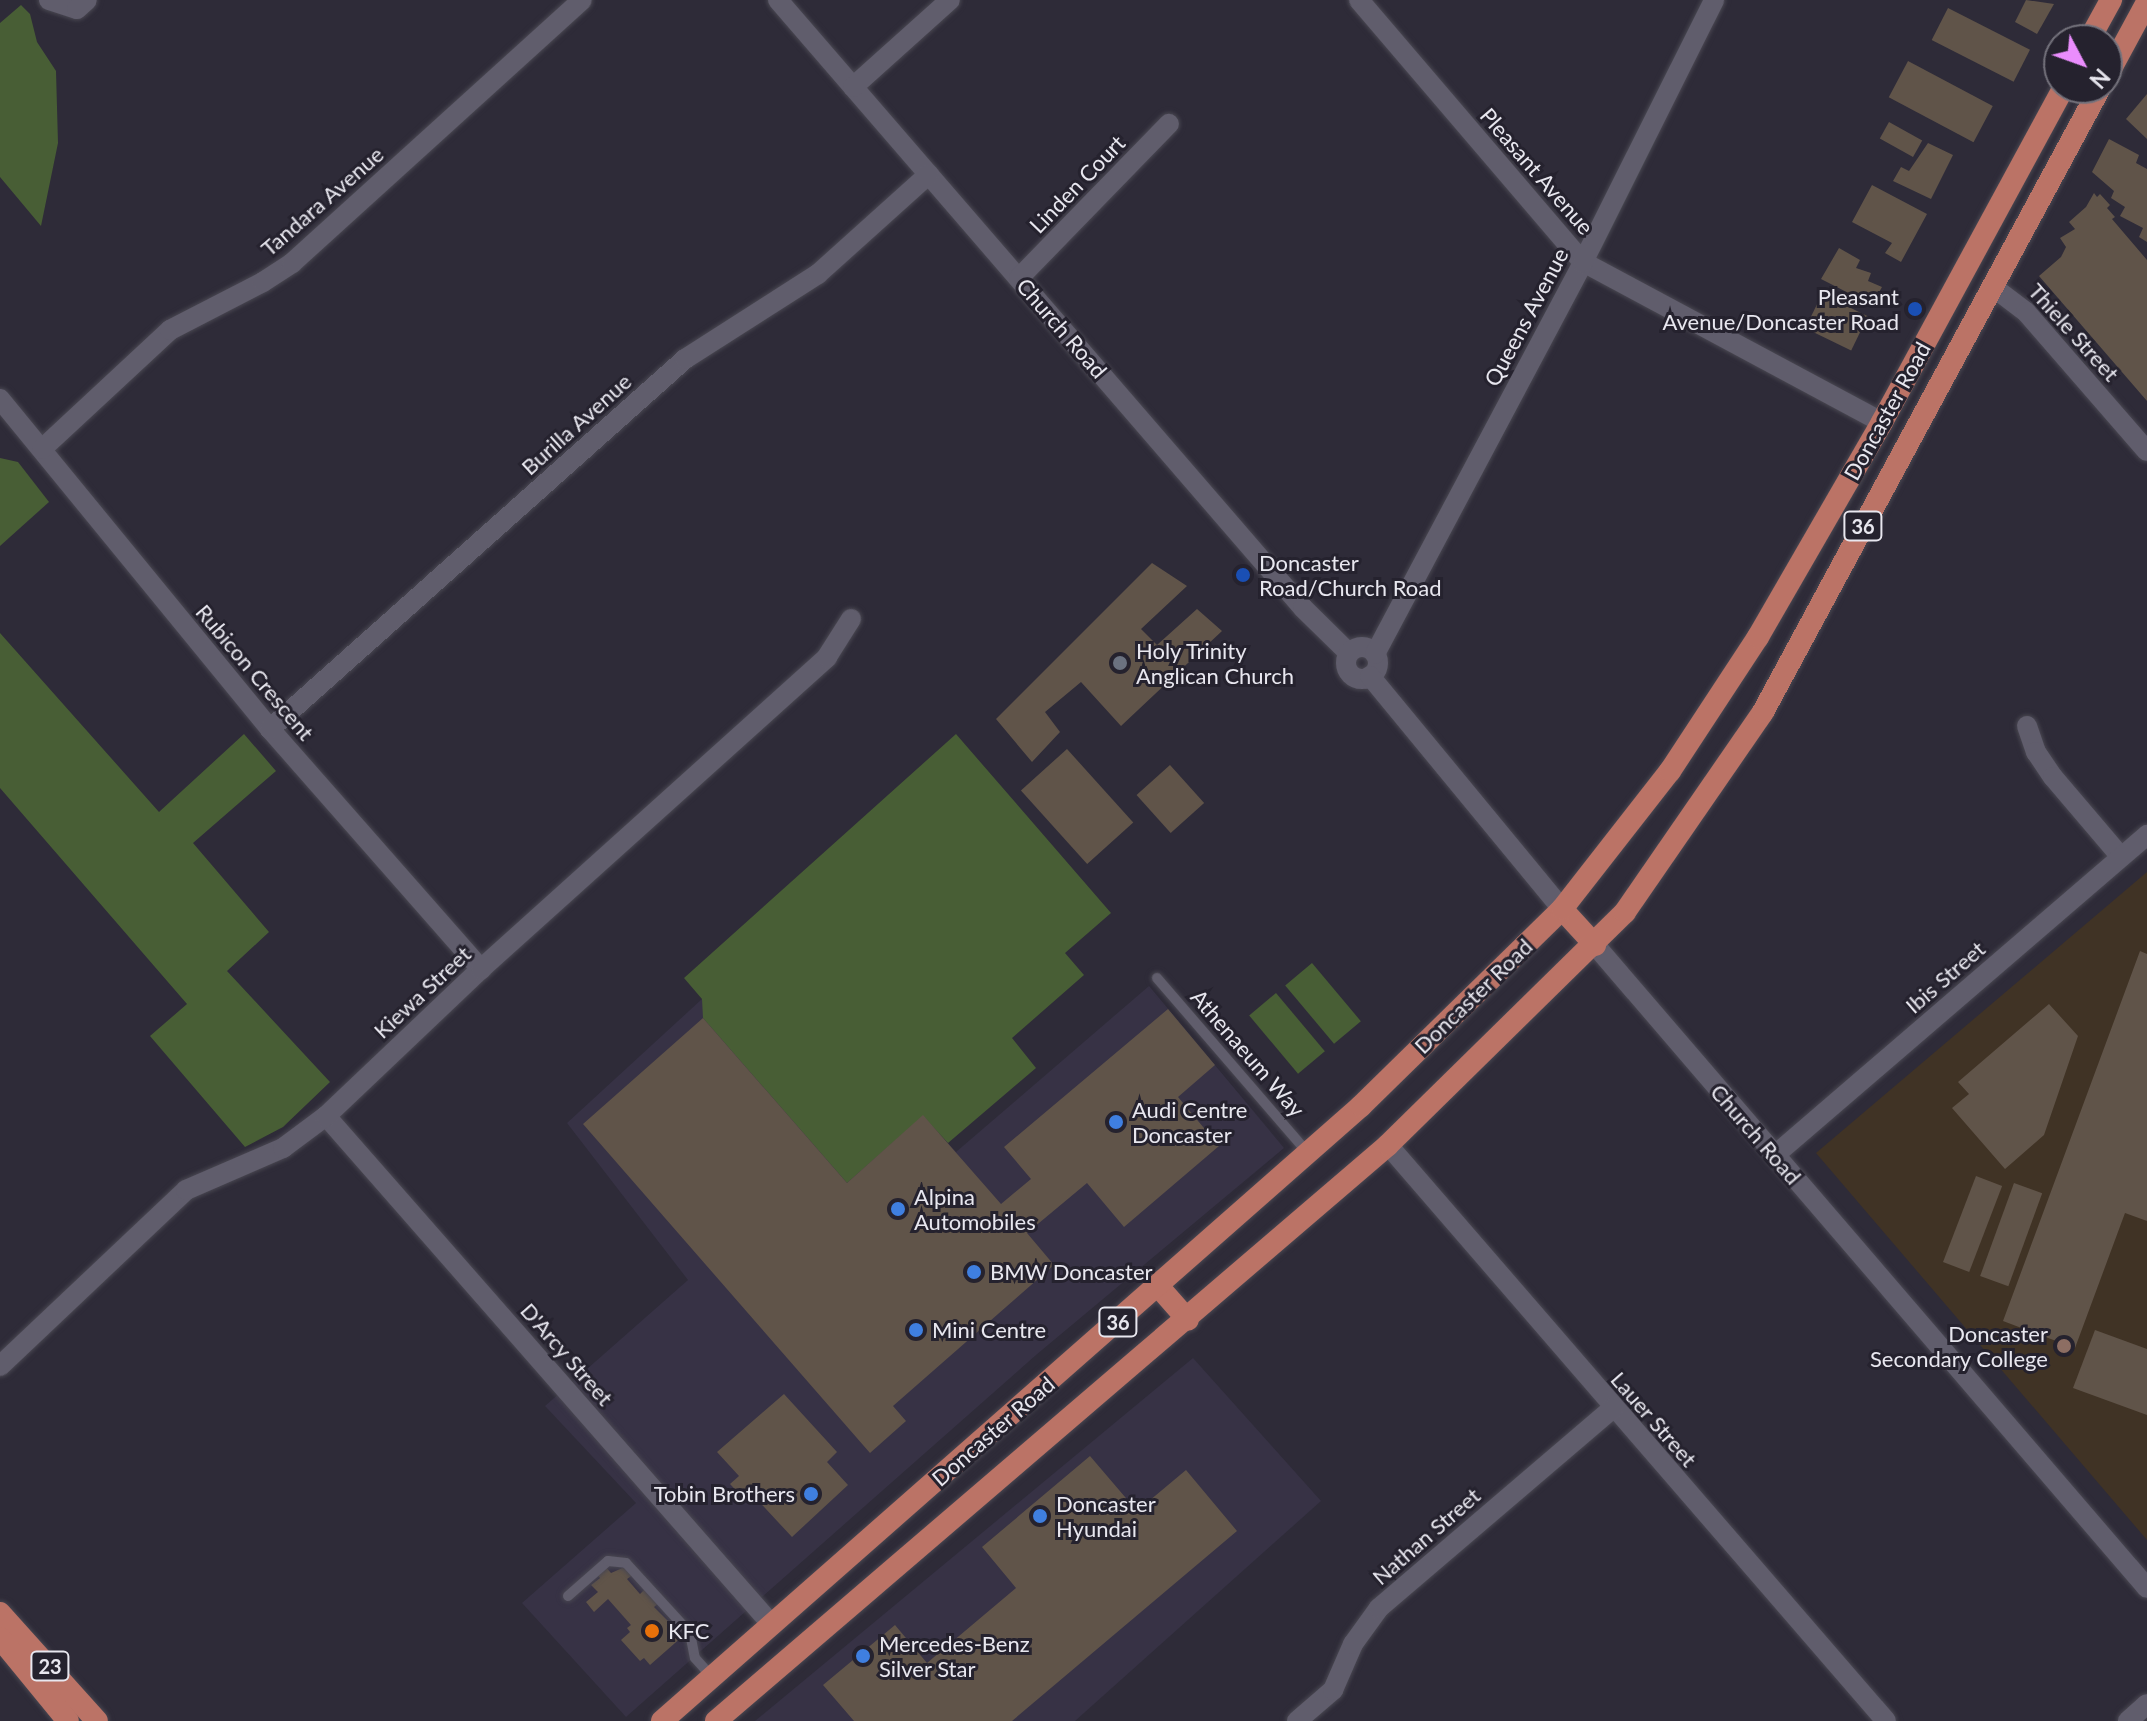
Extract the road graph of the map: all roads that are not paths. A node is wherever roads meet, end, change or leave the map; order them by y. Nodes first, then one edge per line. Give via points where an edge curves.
1 (49, 0) edge
2 (87, 0) edge
3 (582, 0) edge
4 (778, 0) edge
5 (950, 0) edge
6 (1359, 0) edge
7 (1714, 0) edge
8 (2111, 0) edge
9 (2147, 2) edge
10 (2098, 24) edge
11 (2123, 46) edge
12 (853, 87) junction
13 (2054, 104) edge
14 (2091, 104) edge
15 (1169, 124) dead end
16 (929, 174) junction
17 (1583, 262) junction
18 (1019, 278) junction
19 (1993, 287) junction
20 (0, 399) edge
21 (1882, 422) junction
22 (42, 449) junction
23 (2147, 451) edge
24 (851, 619) dead end
25 (1349, 653) junction
26 (1375, 654) junction
27 (1370, 676) junction
28 (2027, 726) dead end
29 (270, 729) junction
30 (2146, 837) edge
31 (2121, 857) junction
32 (1562, 909) junction
33 (1595, 945) junction
34 (481, 969) junction
35 (1157, 978) dead end
36 (326, 1116) junction
37 (1388, 1145) junction
38 (1308, 1154) junction
39 (1775, 1155) junction
40 (1158, 1286) junction
41 (1188, 1320) junction
42 (0, 1366) edge
43 (1613, 1408) junction
44 (2147, 1588) edge
45 (568, 1596) dead end
46 (0, 1613) edge
47 (772, 1625) junction
48 (0, 1638) edge
49 (712, 1677) junction
50 (2147, 1704) edge
51 (68, 1721) edge
52 (97, 1721) edge
53 (662, 1721) edge
54 (716, 1721) edge
55 (1297, 1721) edge
56 (1886, 1721) edge
57 (2128, 1721) edge

1 - 2 street via 77,9
3 - 22 street, Tandara Avenue via 292,263 170,330
4 - 12 street, Church Road
5 - 12 street
6 - 17 street, Pleasant Avenue
7 - 17 street, Queens Avenue
8 - 10 main road
9 - 11 main road
12 - 16 street, Church Road
13 - 21 main road, Doncaster Road / 36
14 - 19 main road, Doncaster Road / 36
15 - 18 street, Linden Court
16 - 18 street, Church Road
16 - 29 street, Burilla Avenue via 818,274 685,359
17 - 21 street, Pleasant Avenue
17 - 26 street, Queens Avenue
18 - 25 street, Church Road via 1303,608
19 - 23 street, Thiele Street via 2026,312
19 - 33 main road, Doncaster Road / 36 via 1763,712 1682,833
20 - 22 street, Rubicon Crescent
21 - 32 main road, Doncaster Road / 36 via 1718,698 1670,771
22 - 29 street, Rubicon Crescent
24 - 34 street, Kiewa Street via 827,657
25 - 26 street via 1359,647
25 - 27 street via 1348,671 1360,678
26 - 27 street via 1376,669
27 - 32 street, Church Road
28 - 31 street via 2053,777
29 - 34 street, Rubicon Crescent
30 - 31 street, Ibis Street
31 - 39 street, Ibis Street
32 - 33 main road, Church Road
32 - 38 main road, Doncaster Road / 36
33 - 37 main road, Doncaster Road / 36
33 - 39 street, Church Road
34 - 36 street, Kiewa Street
35 - 38 lane, Athenaeum Way
36 - 42 street, Kiewa Street via 283,1148 186,1190
36 - 47 street, D'Arcy Street
37 - 41 main road, Doncaster Road / 36
37 - 43 street, Lauer Street
38 - 40 main road, Doncaster Road / 36
39 - 44 street, Church Road
40 - 41 main road
40 - 47 main road, Doncaster Road / 36
41 - 54 main road, Doncaster Road / 36
43 - 55 street, Nathan Street via 1379,1608 1353,1644 1333,1690
43 - 56 street, Lauer Street
45 - 49 lane via 608,1561 626,1563 690,1633 695,1658
46 - 52 main road, 23
47 - 49 main road, Doncaster Road / 36
48 - 51 main road, 23
49 - 53 main road, Doncaster Road / 36
50 - 57 street

